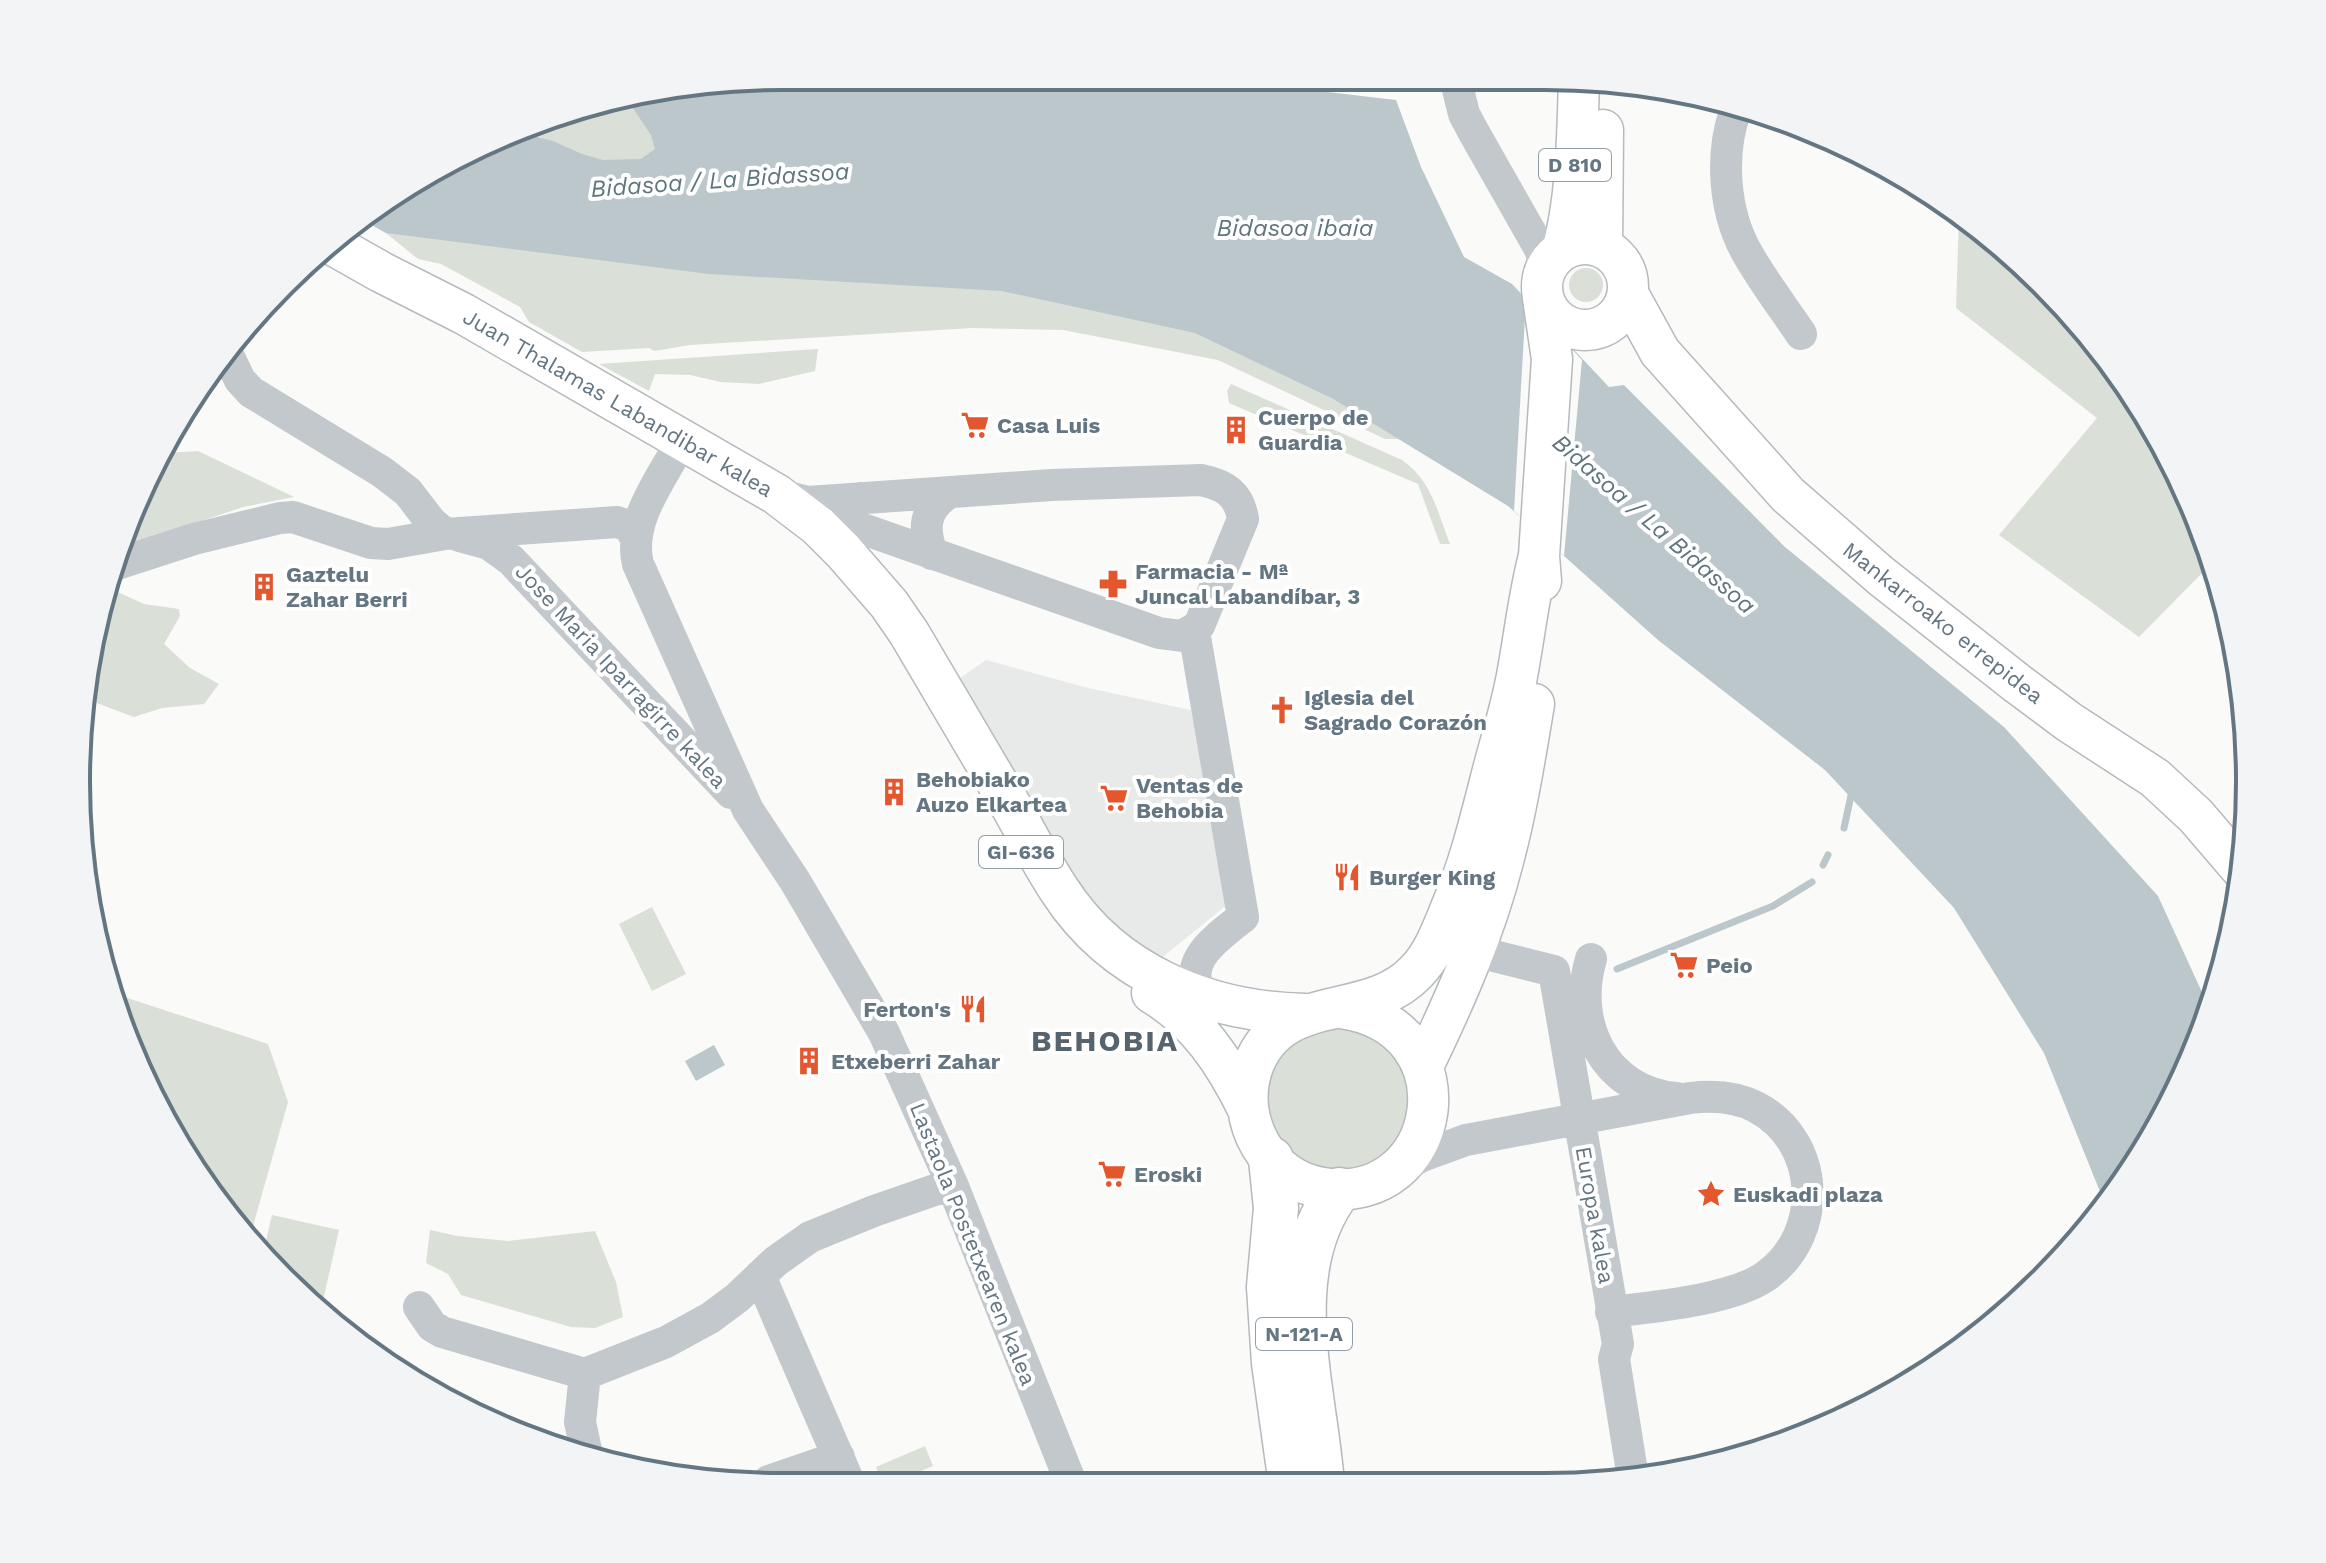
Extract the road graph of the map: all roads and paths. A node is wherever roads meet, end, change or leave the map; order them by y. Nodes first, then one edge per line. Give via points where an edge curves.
1 (1458, 90) edge
2 (1579, 91) edge
3 (1604, 93) edge
4 (1734, 117) edge
5 (341, 249) edge
6 (1563, 265) junction
7 (381, 272) junction
8 (1628, 294) junction
9 (1598, 328) junction
10 (1801, 334) dead end
11 (1660, 352) junction
12 (1552, 359) junction
13 (232, 363) edge
14 (1549, 405) joint
15 (676, 451) junction
16 (776, 494) junction
17 (947, 494) junction
18 (860, 498) junction
19 (445, 534) junction
20 (635, 536) junction
21 (1539, 553) junction
22 (932, 554) junction
23 (838, 555) junction
24 (126, 561) edge
25 (1194, 631) junction
26 (748, 810) junction
27 (2232, 858) edge
28 (1474, 951) junction
29 (1554, 971) junction
30 (1208, 1001) junction
31 (1323, 1011) junction
32 (1426, 1082) junction
33 (1683, 1099) junction
34 (1248, 1109) junction
35 (1579, 1118) junction
36 (1483, 1136) junction
37 (1271, 1159) junction
38 (1396, 1169) junction
39 (952, 1184) junction
40 (1339, 1190) junction
41 (1307, 1271) junction
42 (760, 1276) junction
43 (419, 1307) dead end
44 (1611, 1312) junction
45 (1618, 1344) junction
46 (585, 1374) junction
47 (585, 1444) edge
48 (1647, 1465) edge
49 (1631, 1467) edge
50 (844, 1470) edge
51 (824, 1473) edge
52 (1067, 1473) edge
53 (1289, 1473) edge
54 (1321, 1473) edge
55 (1336, 1473) edge

1 - 6 street via 1473,131 1540,249
2 - 6 main road, D 810
3 - 6 main road, D 810 via 1601,161
4 - 10 street via 1726,156 1729,204 1745,249
5 - 7 main road, Juan Thalamas Labandibar kalea / GI-636
6 - 8 main road, Mankarroako errepidea via 1614,254 1628,279
6 - 9 main road, Mankarroako errepidea via 1556,319 1578,330
6 - 12 main road, D 810
7 - 15 main road, Juan Thalamas Labandibar kalea / GI-636 via 458,324
7 - 16 main road, Juan Thalamas Labandibar kalea / GI-636 via 464,314
8 - 9 main road via 1616,318
8 - 11 main road, Mankarroako errepidea
9 - 11 main road, Mankarroako errepidea via 1631,335
9 - 12 main road via 1569,338
11 - 27 main road, Mankarroako errepidea via 1761,467 1836,538 2018,684 2155,778
12 - 14 main road, D 810
13 - 19 street via 251,392 382,472
14 - 21 main road, GI-636
15 - 20 street
15 - 23 main road, Juan Thalamas Labandibar kalea / GI-636
16 - 18 street via 808,502
16 - 23 main road, Juan Thalamas Labandibar kalea / GI-636 via 818,526
17 - 18 street
17 - 22 street via 926,521
17 - 25 street via 1082,484 1218,483 1240,502 1243,519
18 - 22 street via 850,514 857,526
19 - 20 street via 617,522
19 - 24 street via 371,543 293,517 280,518
19 - 26 street, Jose Maria Iparragirre kalea via 489,544 511,560
20 - 26 street, Lastaola Postetxearen kalea via 638,564
21 - 28 main road, GI-636 via 1543,613 1523,773 1503,863
21 - 31 main road, GI-636 via 1516,682 1468,869 1436,942 1418,971 1400,987
22 - 25 street via 1159,633 1182,636
23 - 30 main road, GI-636 via 889,604 909,633 1078,915 1143,970
23 - 34 main road, GI-636 via 897,640 1061,916 1106,962 1189,1020 1227,1069
25 - 30 street via 1243,917 1198,959 1196,979
26 - 39 street, Lastaola Postetxearen kalea via 884,1033
28 - 29 street
28 - 32 main road, GI-636
29 - 33 street, Europa kalea via 1591,959 1584,1008 1602,1054 1637,1086
29 - 35 street
30 - 31 main road, GI-636 via 1248,1011
31 - 32 main road, GI-636 via 1375,1016 1391,1025 1415,1050
31 - 34 main road, GI-636 via 1279,1029 1260,1052 1249,1080
32 - 36 street via 1454,1122
32 - 38 main road, GI-636 via 1421,1137
33 - 35 street, Europa kalea
33 - 44 street, Europa kalea via 1740,1101 1783,1129 1806,1174 1804,1225 1777,1268 1748,1286
34 - 37 main road, GI-636 via 1256,1136
35 - 36 street, Europa kalea
35 - 44 street, Europa kalea
36 - 38 street, Europa kalea
37 - 40 main road, GI-636 via 1302,1182
37 - 53 highway, N-121-A via 1276,1208 1269,1287
38 - 40 main road, GI-636 via 1369,1184
39 - 42 street via 810,1237
39 - 52 street, Lastaola Postetxearen kalea
40 - 41 highway, N-121-A via 1317,1227
41 - 54 highway, N-121-A via 1304,1342
41 - 55 highway, N-121-A
42 - 46 street via 699,1324
42 - 50 street
43 - 46 street via 442,1332
44 - 45 street, Europa kalea
45 - 48 street, Europa kalea via 1628,1355
45 - 49 street, Europa kalea via 1614,1359
46 - 47 street via 580,1422
50 - 51 street

